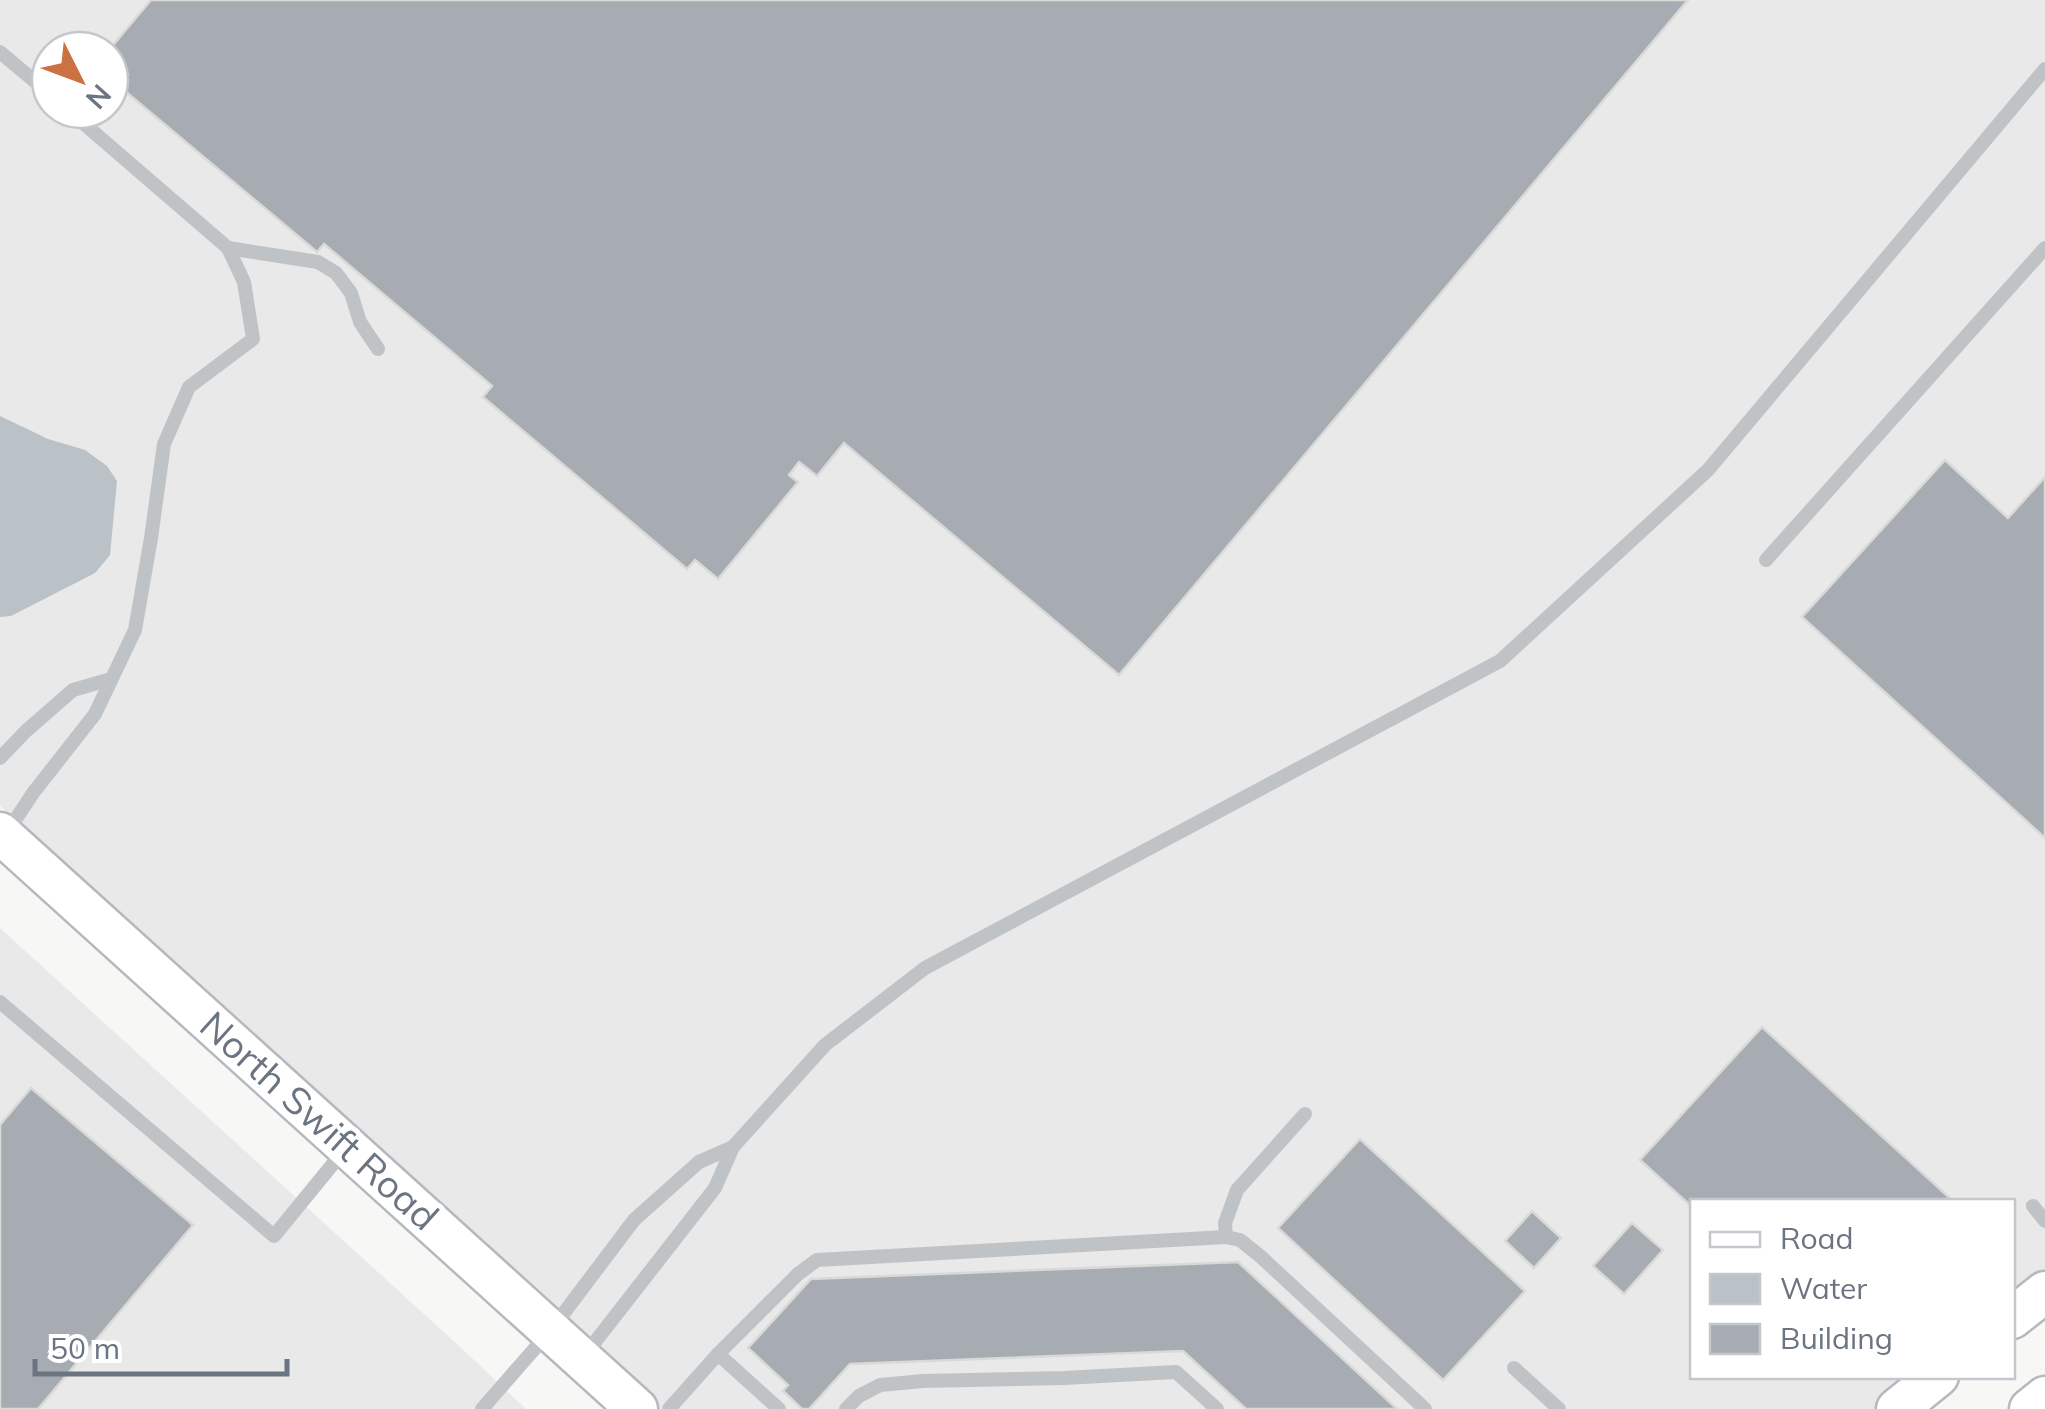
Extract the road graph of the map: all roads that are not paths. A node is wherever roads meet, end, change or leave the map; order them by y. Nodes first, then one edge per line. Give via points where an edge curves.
1 (0, 52) edge
2 (2045, 69) edge
3 (30, 77) edge
4 (91, 130) edge
5 (228, 248) junction
6 (2045, 248) edge
7 (378, 349) dead end
8 (1766, 560) dead end
9 (111, 679) junction
10 (0, 758) edge
11 (2, 835) edge
12 (0, 1002) edge
13 (1305, 1114) dead end
14 (346, 1146) junction
15 (733, 1147) junction
16 (2033, 1206) dead end
17 (2045, 1220) edge
18 (1226, 1237) junction
19 (2045, 1292) edge
20 (2015, 1316) edge
21 (551, 1330) junction
22 (718, 1354) junction
23 (582, 1358) junction
24 (1514, 1368) dead end
25 (1934, 1379) edge
26 (2045, 1396) edge
27 (482, 1409) edge
28 (637, 1409) edge
29 (668, 1409) edge
30 (779, 1409) edge
31 (846, 1409) edge
32 (1218, 1409) edge
33 (1426, 1409) edge
34 (1559, 1409) edge
35 (1897, 1409) edge
36 (2030, 1409) edge

1 - 3 lane
2 - 15 lane via 1708,470 1500,660 925,968 825,1045
4 - 5 lane
5 - 7 lane via 318,262 336,273
5 - 9 lane via 244,282 252,339 189,387 164,444 135,630
6 - 8 lane
9 - 10 lane via 73,690
9 - 11 lane via 95,714
11 - 14 street, North Swift Road
12 - 14 lane via 274,1236
13 - 18 lane via 1237,1190
14 - 21 street, North Swift Road
15 - 21 lane via 698,1162 634,1220
15 - 23 lane via 715,1188
16 - 17 lane
18 - 22 lane via 818,1260
18 - 33 lane via 1250,1248
19 - 20 street
21 - 23 street, North Swift Road
21 - 27 lane
22 - 29 lane
22 - 30 lane
23 - 28 street, North Swift Road
24 - 34 lane
25 - 35 street
26 - 36 street
31 - 32 lane via 880,1385 1176,1372

